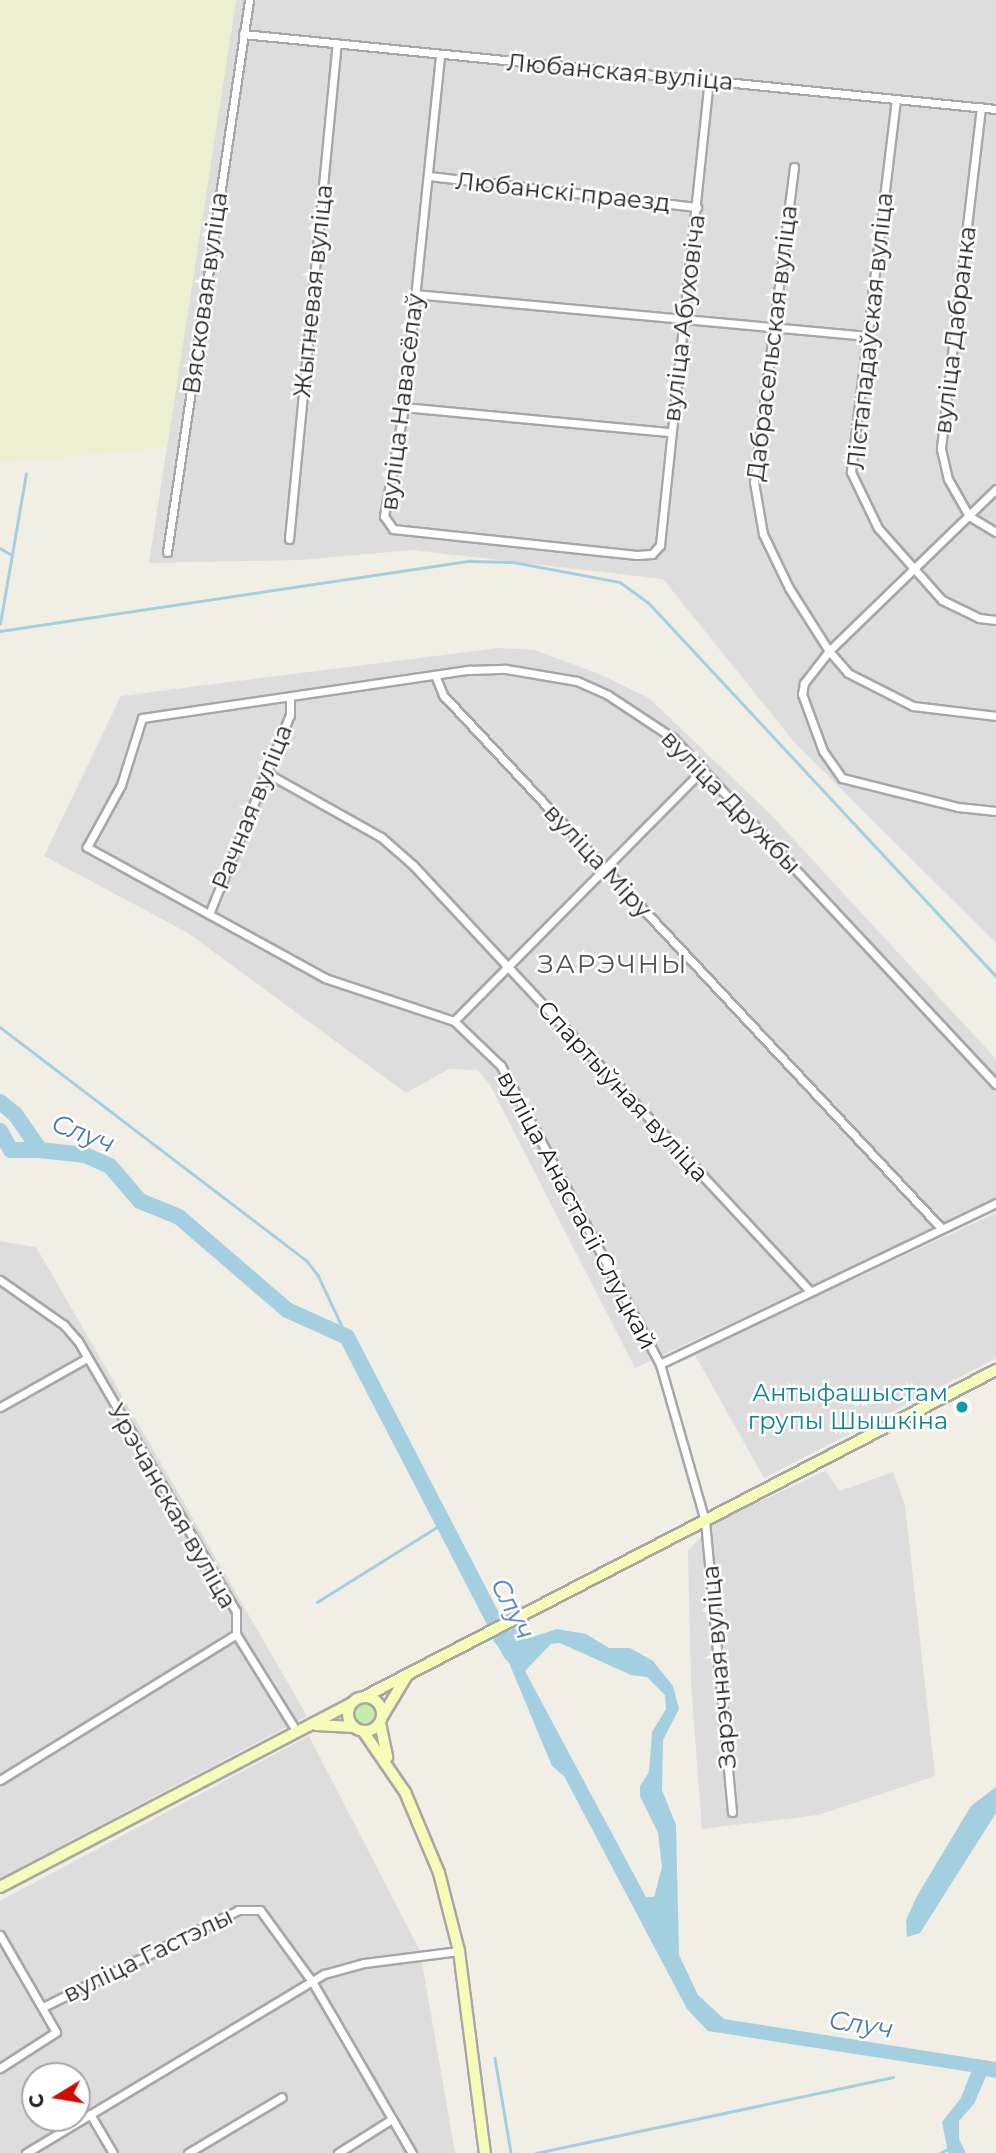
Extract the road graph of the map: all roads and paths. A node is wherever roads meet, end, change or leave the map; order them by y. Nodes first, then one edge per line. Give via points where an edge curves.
1 (249, 0) edge
2 (243, 34) junction
3 (337, 43) junction
4 (440, 56) junction
5 (709, 79) junction
6 (896, 99) junction
7 (981, 107) junction
8 (996, 109) edge
9 (794, 167) dead end
10 (428, 176) junction
11 (697, 207) junction
12 (415, 294) junction
13 (684, 319) junction
14 (774, 326) junction
15 (867, 336) junction
16 (404, 407) junction
17 (670, 432) junction
18 (996, 489) edge
19 (969, 516) junction
20 (996, 532) edge
21 (289, 539) dead end
22 (167, 552) dead end
23 (652, 554) joint
24 (913, 569) junction
25 (996, 620) edge
26 (828, 651) junction
27 (435, 675) junction
28 (290, 699) junction
29 (996, 716) edge
30 (703, 769) junction
31 (265, 772) junction
32 (996, 811) edge
33 (87, 847) joint
34 (605, 869) junction
35 (209, 914) junction
36 (507, 967) junction
37 (454, 1021) junction
38 (996, 1084) edge
39 (996, 1203) edge
40 (941, 1228) junction
41 (0, 1280) edge
42 (810, 1291) junction
43 (86, 1358) junction
44 (660, 1364) junction
45 (996, 1370) edge
46 (0, 1407) edge
47 (705, 1521) junction
48 (236, 1634) junction
49 (411, 1672) junction
50 (364, 1697) junction
51 (352, 1703) junction
52 (381, 1720) junction
53 (309, 1726) junction
54 (358, 1729) junction
55 (297, 1732) junction
56 (388, 1761) junction
57 (0, 1780) edge
58 (732, 1812) dead end
59 (0, 1887) edge
60 (0, 1935) edge
61 (459, 1951) junction
62 (313, 1983) junction
63 (43, 2007) junction
64 (0, 2068) edge
65 (282, 2097) dead end
66 (91, 2113) edge
67 (91, 2116) edge
68 (392, 2119) junction
69 (60, 2132) edge
70 (26, 2153) edge
71 (113, 2153) edge
72 (188, 2153) edge
73 (338, 2153) edge
74 (412, 2153) edge
75 (485, 2153) edge

1 - 2 street, Вясковая вуліца
2 - 3 street, Любанская вуліца
2 - 22 street, Вясковая вуліца
3 - 4 street, Любанская вуліца
3 - 21 street, Жытневая вуліца
4 - 5 street, Любанская вуліца
4 - 10 street, вуліца Навасёлаў
5 - 6 street, Любанская вуліца
5 - 11 street, вуліца Абуховіча
6 - 7 street, Любанская вуліца
6 - 15 street, Лістападаўская вуліца
7 - 8 street, Любанская вуліца
7 - 19 street, вуліца Дабранка via 942,449 948,479
9 - 14 street, Дабрасельская вуліца
10 - 11 street, Любанскі праезд
10 - 12 street, вуліца Навасёлаў
11 - 13 street, вуліца Абуховіча
12 - 13 street
12 - 16 street, вуліца Навасёлаў
13 - 14 street
13 - 17 street, вуліца Абуховіча
14 - 15 street
14 - 26 street, Дабрасельская вуліца via 754,482 755,508 789,587
15 - 24 street, Лістападаўская вуліца via 851,472 878,528
16 - 17 street
16 - 23 street, вуліца Навасёлаў via 384,516 393,529
17 - 23 street, вуліца Абуховіча via 660,545
18 - 19 street
19 - 20 street, вуліца Дабранка
19 - 24 street
24 - 25 street, Лістападаўская вуліца via 942,600 979,618
24 - 26 street
26 - 29 street, Дабрасельская вуліца via 848,673 913,706
26 - 32 street via 804,683 802,694 823,751 842,778 958,807
27 - 28 street, вуліца Дружбы
27 - 30 street, вуліца Дружбы via 506,669 577,681 644,716
27 - 34 street, вуліца Міру via 437,689
28 - 31 street, Рачная вуліца via 290,715
28 - 33 street, вуліца Дружбы via 142,718 121,786
30 - 34 street
30 - 38 street, вуліца Дружбы
31 - 35 street, Рачная вуліца
31 - 36 street, Спартыўная вуліца via 381,837
33 - 35 street, вуліца Анастасіі Слуцкай
34 - 36 street
34 - 40 street, вуліца Міру
35 - 37 street, вуліца Анастасіі Слуцкай via 325,978
36 - 37 street
36 - 42 street, Спартыўная вуліца
37 - 44 street, вуліца Анастасіі Слуцкай via 501,1066
39 - 40 street
40 - 42 street
41 - 43 street, Урэчанская вуліца via 64,1325
42 - 44 street
43 - 46 street
43 - 48 street, Урэчанская вуліца via 236,1611
44 - 47 street, вуліца Анастасіі Слуцкай
45 - 47 main road
47 - 49 main road
47 - 58 street, Зарэчная вуліца
48 - 55 street
48 - 57 street, Урэчанская вуліца
49 - 50 main road
49 - 52 main road
50 - 51 main road
50 - 52 main road via 378,1703
51 - 53 main road
51 - 54 main road via 348,1715
52 - 54 main road
52 - 56 main road
53 - 54 main road
53 - 55 main road
54 - 56 main road
55 - 59 main road
56 - 61 main road via 439,1873
60 - 63 street
61 - 62 street via 347,1966
61 - 75 main road
62 - 63 street, вуліца Гастэлы via 270,1920 249,1908
62 - 66 street
62 - 68 street
63 - 64 street, вуліца Гастэлы via 56,2032
65 - 72 street
67 - 71 street
68 - 73 street
68 - 74 street
69 - 70 street

